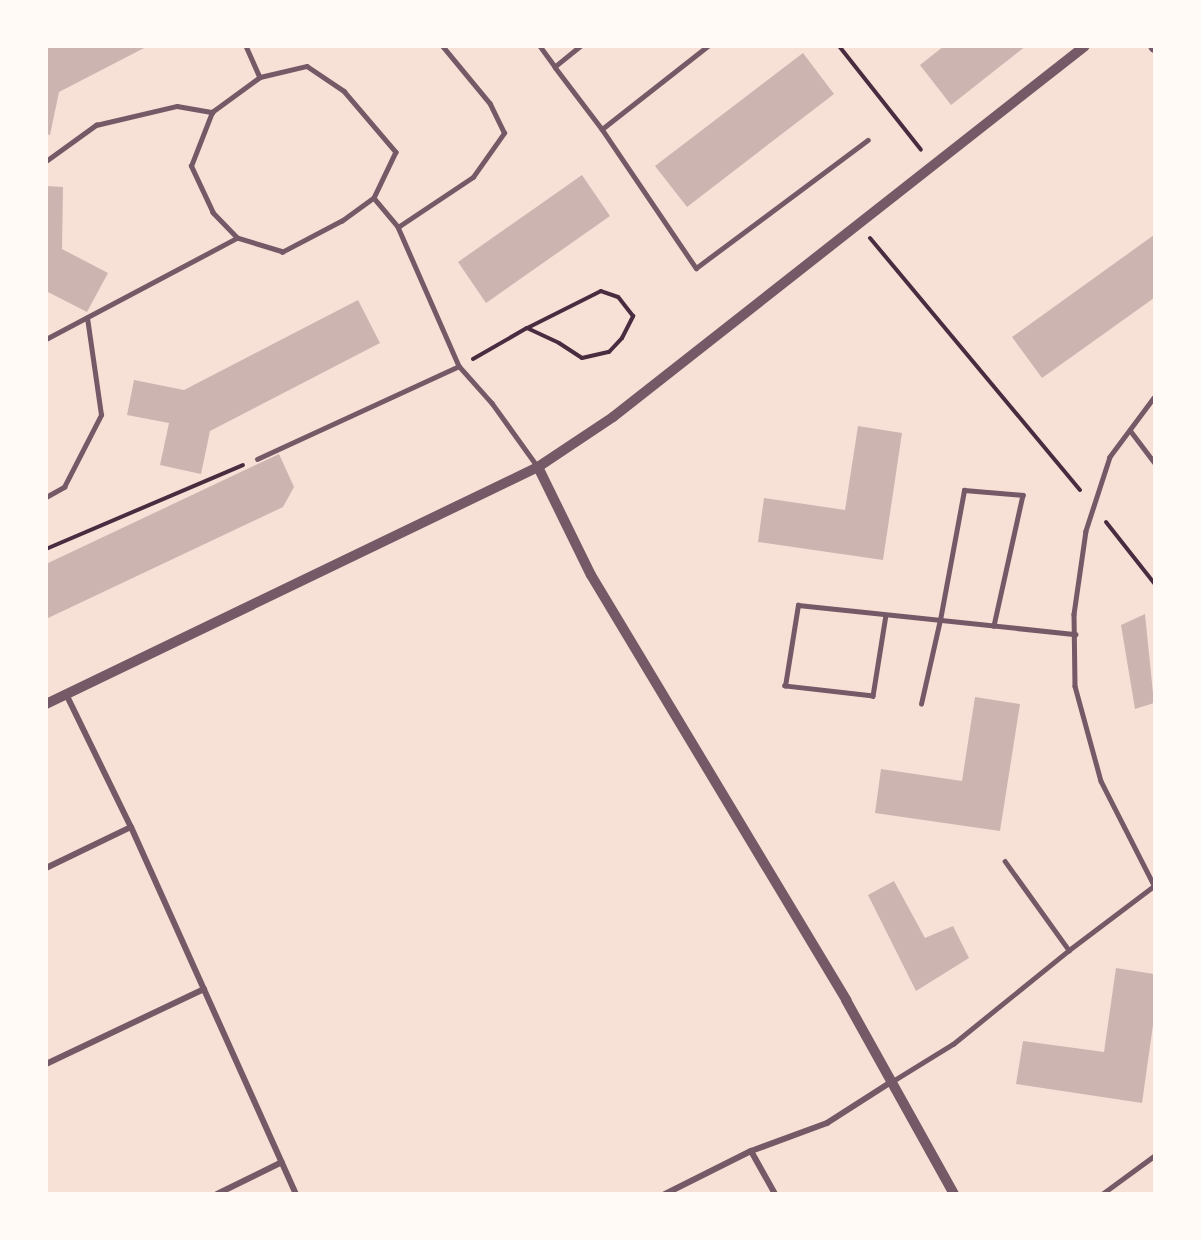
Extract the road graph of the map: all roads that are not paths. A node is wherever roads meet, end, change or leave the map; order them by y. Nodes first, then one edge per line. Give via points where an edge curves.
1 (246, 46) edge
2 (442, 46) edge
3 (540, 46) edge
4 (581, 46) edge
5 (708, 46) edge
6 (1085, 46) edge
7 (555, 67) junction
8 (260, 76) junction
9 (212, 112) junction
10 (602, 129) junction
11 (868, 140) dead end
12 (46, 161) edge
13 (374, 198) junction
14 (398, 227) junction
15 (237, 238) junction
16 (87, 318) junction
17 (46, 339) edge
18 (459, 366) junction
19 (1155, 398) edge
20 (1131, 430) junction
21 (257, 459) road end
22 (1155, 462) edge
23 (538, 467) junction
24 (46, 497) edge
25 (886, 615) junction
26 (940, 620) junction
27 (994, 626) junction
28 (1075, 634) junction
29 (66, 694) junction
30 (46, 704) edge
31 (921, 704) dead end
32 (130, 827) junction
33 (1005, 861) dead end
34 (46, 868) edge
35 (1155, 886) edge
36 (1070, 950) junction
37 (204, 989) junction
38 (46, 1064) edge
39 (891, 1082) junction
40 (751, 1151) junction
41 (1155, 1156) edge
42 (282, 1162) junction
43 (217, 1194) edge
44 (296, 1194) edge
45 (665, 1194) edge
46 (775, 1194) edge
47 (954, 1194) edge
48 (1102, 1194) edge

1 - 8 lane
2 - 14 lane via 490,104 504,133 473,177
3 - 7 lane
4 - 7 lane
5 - 10 lane
6 - 23 street via 613,417
7 - 10 lane
8 - 9 lane
8 - 13 lane via 308,66 344,91 396,152
9 - 12 lane via 177,106 96,125
9 - 15 lane via 191,166 213,213
10 - 11 lane via 696,268
13 - 14 lane
13 - 15 lane via 342,221 283,252
14 - 18 lane
15 - 16 lane
16 - 17 lane
16 - 24 lane via 101,415 64,487
18 - 21 lane
18 - 23 lane via 492,402
19 - 20 lane
20 - 22 lane
20 - 28 lane via 1110,457 1086,531 1074,614
23 - 29 street
23 - 39 street via 591,575 846,1000
25 - 25 lane via 873,696 785,686 798,605
25 - 26 lane
26 - 27 lane
26 - 27 lane via 964,490 1023,495
26 - 31 lane
27 - 28 lane
28 - 35 lane via 1075,686 1101,781
29 - 30 street
29 - 32 street
32 - 34 street
32 - 37 street
33 - 36 lane
35 - 36 lane
36 - 39 lane via 953,1044
37 - 38 street
37 - 42 street
39 - 40 street via 827,1123
39 - 47 street
40 - 45 street
40 - 46 street
41 - 48 lane
42 - 43 street
42 - 44 street

